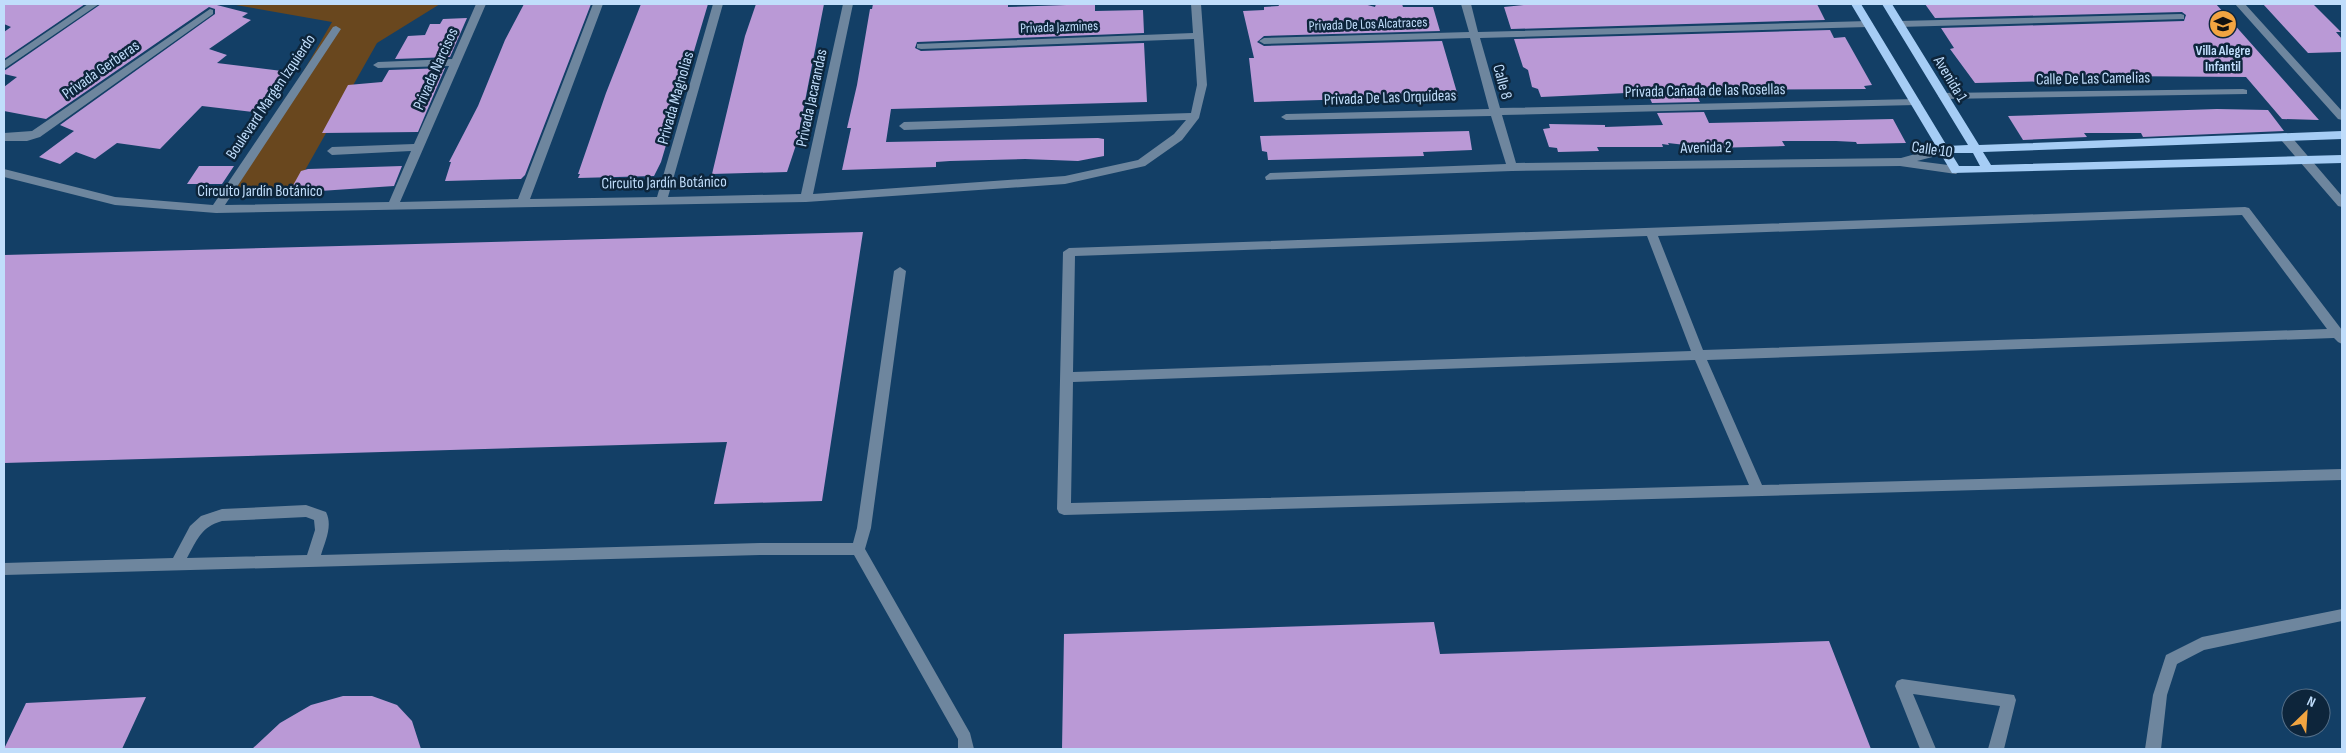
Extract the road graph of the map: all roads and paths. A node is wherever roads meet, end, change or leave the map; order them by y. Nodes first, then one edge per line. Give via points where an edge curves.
1 (94, 4) edge
2 (481, 4) edge
3 (598, 4) edge
4 (718, 4) edge
5 (848, 4) edge
6 (1196, 4) edge
7 (1466, 4) edge
8 (1856, 4) edge
9 (1887, 4) edge
10 (2240, 4) edge
11 (210, 12) dead end
12 (2181, 17) dead end
13 (1868, 24) junction
14 (1899, 24) junction
15 (336, 29) dead end
16 (1474, 34) junction
17 (1198, 36) junction
18 (1264, 41) dead end
19 (921, 46) dead end
20 (458, 62) junction
21 (378, 65) dead end
22 (4, 66) edge
23 (2243, 92) dead end
24 (1943, 96) junction
25 (1916, 102) junction
26 (1494, 111) junction
27 (1195, 116) junction
28 (2342, 117) edge
29 (1286, 118) dead end
30 (904, 126) dead end
31 (2342, 135) edge
32 (4, 137) edge
33 (2285, 137) junction
34 (419, 147) junction
35 (1975, 149) junction
36 (332, 150) dead end
37 (1944, 150) junction
38 (2342, 159) edge
39 (2304, 160) junction
40 (1900, 162) junction
41 (1512, 167) junction
42 (1988, 169) junction
43 (1956, 170) junction
44 (4, 173) edge
45 (1270, 177) dead end
46 (806, 198) junction
47 (662, 200) junction
48 (523, 202) junction
49 (2342, 202) edge
50 (392, 207) junction
51 (216, 209) junction
52 (1651, 232) junction
53 (900, 271) dead end
54 (2340, 336) edge
55 (1699, 355) junction
56 (1067, 377) junction
57 (2342, 475) edge
58 (1758, 490) junction
59 (858, 549) junction
60 (312, 561) junction
61 (177, 564) junction
62 (4, 569) edge
63 (2342, 615) edge
64 (966, 749) edge
65 (1928, 749) edge
66 (1996, 749) edge
67 (2153, 749) edge

1 - 22 street
2 - 20 street, Privada Narcisos
3 - 48 street
4 - 47 street, Privada Magnolias
5 - 46 street, Privada Jacarandas
6 - 17 street, Circuito Jardín Botánico
7 - 16 street, Calle 8
8 - 13 main road
9 - 14 main road, Avenida 1
10 - 28 street
11 - 32 street, Privada Gerberas via 33,136
12 - 14 street
13 - 16 street, Privada De Los Alcatraces
13 - 25 main road
14 - 24 main road, Avenida 1
15 - 51 street, Boulevard Margen Izquierdo
16 - 18 street, Privada De Los Alcatraces
16 - 26 street, Calle 8
17 - 19 street, Privada Jazmines
17 - 27 street, Circuito Jardín Botánico via 1202,85
20 - 21 street
20 - 34 street, Privada Narcisos
23 - 24 street, Calle De Las Camelias
24 - 35 main road, Avenida 1
25 - 26 street, Privada Cañada de las Rosellas
25 - 37 main road
26 - 29 street, Privada De Las Orquídeas
26 - 41 street, Calle 8
27 - 30 street
27 - 46 street, Circuito Jardín Botánico via 1178,137 1141,164 1064,180
31 - 33 main road, Calle 10
33 - 35 main road, Calle 10
33 - 39 street
34 - 36 street
34 - 50 street, Privada Narcisos
35 - 37 main road, Calle 10
35 - 42 main road, Avenida 1
37 - 40 street, Calle 10
37 - 43 main road
38 - 39 main road, Calle 10
39 - 42 main road, Calle 10
39 - 49 street
40 - 41 street, Avenida 2
40 - 43 street, Calle 10
41 - 45 street, Avenida 2
42 - 43 main road, Calle 10
44 - 51 street, Circuito Jardín Botánico via 115,201
46 - 47 street, Circuito Jardín Botánico
47 - 48 street, Circuito Jardín Botánico
48 - 50 street, Circuito Jardín Botánico
50 - 51 street, Circuito Jardín Botánico
52 - 54 street via 2245,211
52 - 55 street
52 - 56 street via 1069,252
53 - 59 street via 864,528
54 - 55 street
55 - 56 street
55 - 58 street
56 - 58 street via 1064,509
57 - 58 street
59 - 60 street
59 - 64 street via 965,738
60 - 61 street
60 - 61 street via 322,530 321,516 306,511 222,515 206,520 195,530
61 - 62 street
63 - 67 street via 2202,644 2171,660 2160,695
65 - 66 street via 1902,686 2009,700

